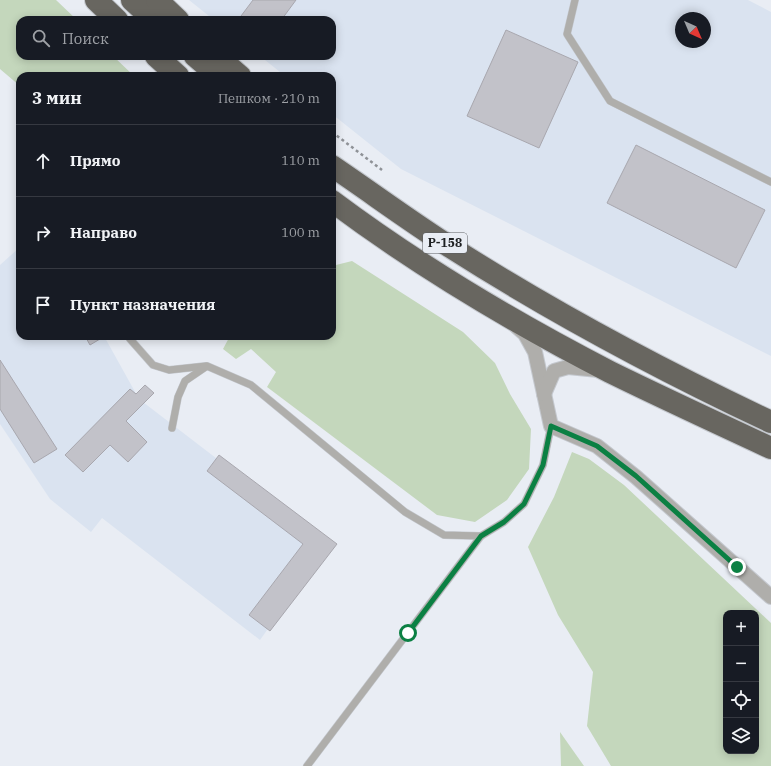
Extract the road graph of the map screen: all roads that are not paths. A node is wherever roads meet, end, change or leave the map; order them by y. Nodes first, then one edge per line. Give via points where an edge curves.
1 (96, 0) edge
2 (132, 0) edge
3 (157, 0) edge
4 (575, 0) edge
5 (113, 16) edge
6 (150, 16) edge
7 (174, 16) edge
8 (160, 60) edge
9 (200, 60) edge
10 (222, 60) edge
11 (174, 72) edge
12 (213, 72) edge
13 (235, 72) edge
14 (336, 153) edge
15 (336, 169) edge
16 (771, 182) edge
17 (336, 204) edge
18 (451, 247) junction
19 (501, 312) junction
20 (131, 340) edge
21 (207, 366) junction
22 (610, 372) junction
23 (544, 394) junction
24 (771, 422) edge
25 (551, 426) junction
26 (172, 428) dead end
27 (771, 448) edge
28 (481, 536) junction
29 (771, 597) edge
30 (306, 766) edge

1 - 5 highway
2 - 6 highway
3 - 7 highway
4 - 16 lane via 567,34 610,101
8 - 11 highway
9 - 12 highway
10 - 13 highway
14 - 18 highway via 408,208
15 - 18 highway, Р-158
17 - 19 highway, Р-158 via 438,275
18 - 24 highway, Р-158 via 562,315 682,380
19 - 22 highway, Р-158
19 - 23 street via 525,334 536,352
20 - 21 lane via 153,365 169,370
21 - 26 lane via 185,381 178,397
21 - 28 lane via 250,385 405,512 444,534
22 - 23 street via 568,367 554,371
22 - 27 highway, Р-158
23 - 25 street
25 - 28 lane via 543,465 524,504 504,522
25 - 29 street via 597,446 636,476
28 - 30 lane

